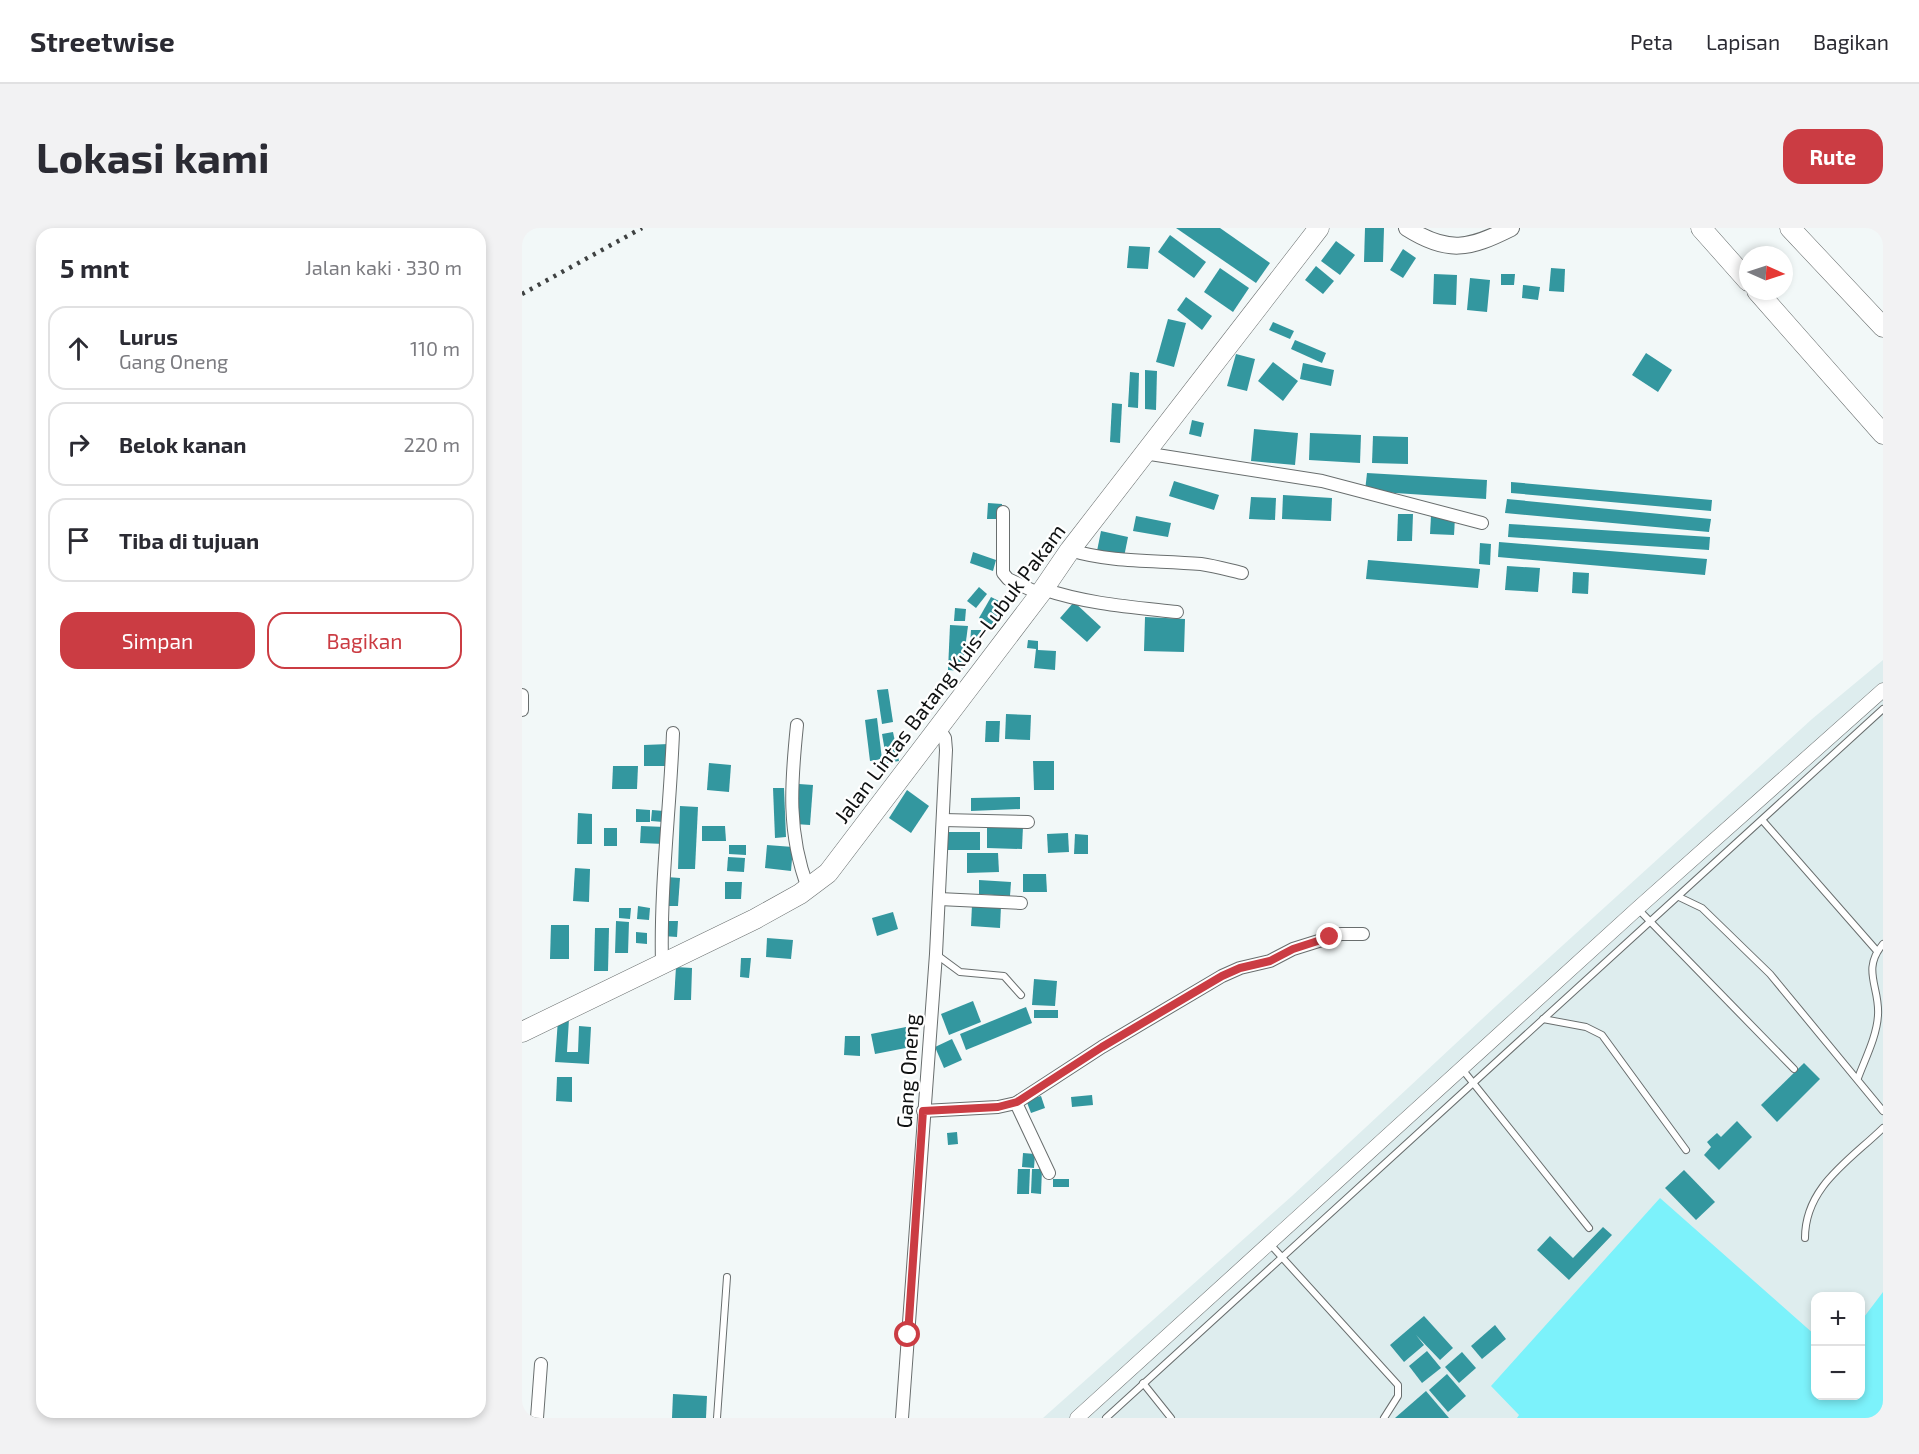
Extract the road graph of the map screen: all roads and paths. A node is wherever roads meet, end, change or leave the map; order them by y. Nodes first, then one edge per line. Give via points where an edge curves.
1 (1319, 228) edge
2 (1407, 228) edge
3 (1511, 228) edge
4 (1701, 228) edge
5 (1790, 228) edge
6 (1739, 271) edge
7 (1765, 300) edge
8 (1883, 327) edge
9 (1883, 434) edge
10 (1144, 453) junction
11 (1003, 512) dead end
12 (1482, 523) dead end
13 (1070, 550) junction
14 (1242, 573) dead end
15 (1041, 591) junction
16 (1177, 612) dead end
17 (1883, 690) edge
18 (522, 694) edge
19 (1883, 709) edge
20 (522, 710) edge
21 (797, 725) dead end
22 (939, 728) junction
23 (673, 733) dead end
24 (943, 820) junction
25 (1763, 821) junction
26 (1028, 822) dead end
27 (808, 888) junction
28 (1679, 897) junction
29 (939, 899) junction
30 (1021, 903) dead end
31 (1638, 908) junction
32 (1651, 920) junction
33 (1363, 934) dead end
34 (1883, 944) edge
35 (1877, 951) junction
36 (936, 954) junction
37 (662, 964) junction
38 (1021, 995) dead end
39 (1543, 1019) junction
40 (522, 1032) edge
41 (1462, 1068) junction
42 (1794, 1069) dead end
43 (1858, 1078) junction
44 (1473, 1084) junction
45 (1017, 1102) junction
46 (923, 1111) junction
47 (1883, 1111) edge
48 (1883, 1128) edge
49 (1686, 1150) dead end
50 (1049, 1173) dead end
51 (1589, 1228) dead end
52 (1805, 1238) dead end
53 (1269, 1244) junction
54 (1281, 1257) junction
55 (727, 1277) dead end
56 (541, 1364) dead end
57 (1143, 1383) junction
58 (537, 1418) edge
59 (717, 1418) edge
60 (902, 1418) edge
61 (1077, 1418) edge
62 (1106, 1418) edge
63 (1171, 1418) edge
64 (1384, 1418) edge

1 - 10 highway, Jalan Lintas Batang Kuis–Lubuk Pakam
2 - 3 main road via 1452,247 1487,240
4 - 6 highway
5 - 8 highway
7 - 9 highway
10 - 12 street via 1322,480
10 - 13 highway, Jalan Lintas Batang Kuis–Lubuk Pakam
11 - 15 street via 1002,573
13 - 14 street via 1128,560 1203,564
13 - 15 highway, Jalan Lintas Batang Kuis–Lubuk Pakam
15 - 16 street via 1097,603
15 - 22 highway, Jalan Lintas Batang Kuis–Lubuk Pakam
17 - 31 street
18 - 20 street
19 - 25 lane
21 - 27 street via 790,793 799,865
22 - 24 street, Gang Oneng via 946,750
22 - 27 highway, Jalan Lintas Batang Kuis–Lubuk Pakam via 834,865
23 - 37 street via 660,902
24 - 26 street
24 - 29 street, Gang Oneng
25 - 28 lane
25 - 35 lane
27 - 37 highway, Jalan Lintas Batang Kuis–Lubuk Pakam via 755,919
28 - 32 lane
28 - 43 lane via 1702,908 1736,939
29 - 30 street
29 - 36 street, Gang Oneng
31 - 32 lane
31 - 41 street
32 - 39 lane
32 - 42 lane
33 - 45 street via 1330,937 1222,976
34 - 35 lane
35 - 43 lane via 1872,966 1878,1015
36 - 38 lane via 960,972 1004,976
36 - 46 street, Gang Oneng
37 - 40 highway, Jalan Lintas Batang Kuis–Lubuk Pakam
39 - 44 lane
39 - 49 lane via 1586,1027 1602,1035
41 - 44 lane
41 - 53 street
43 - 47 lane
44 - 51 lane
44 - 54 lane
45 - 46 street via 998,1107
45 - 50 street
46 - 60 street, Gang Oneng
48 - 52 lane via 1819,1189 1805,1219
53 - 54 lane
53 - 61 street
54 - 57 lane
54 - 64 lane via 1398,1386 1398,1396
55 - 59 lane
56 - 58 street
57 - 62 lane
57 - 63 lane

